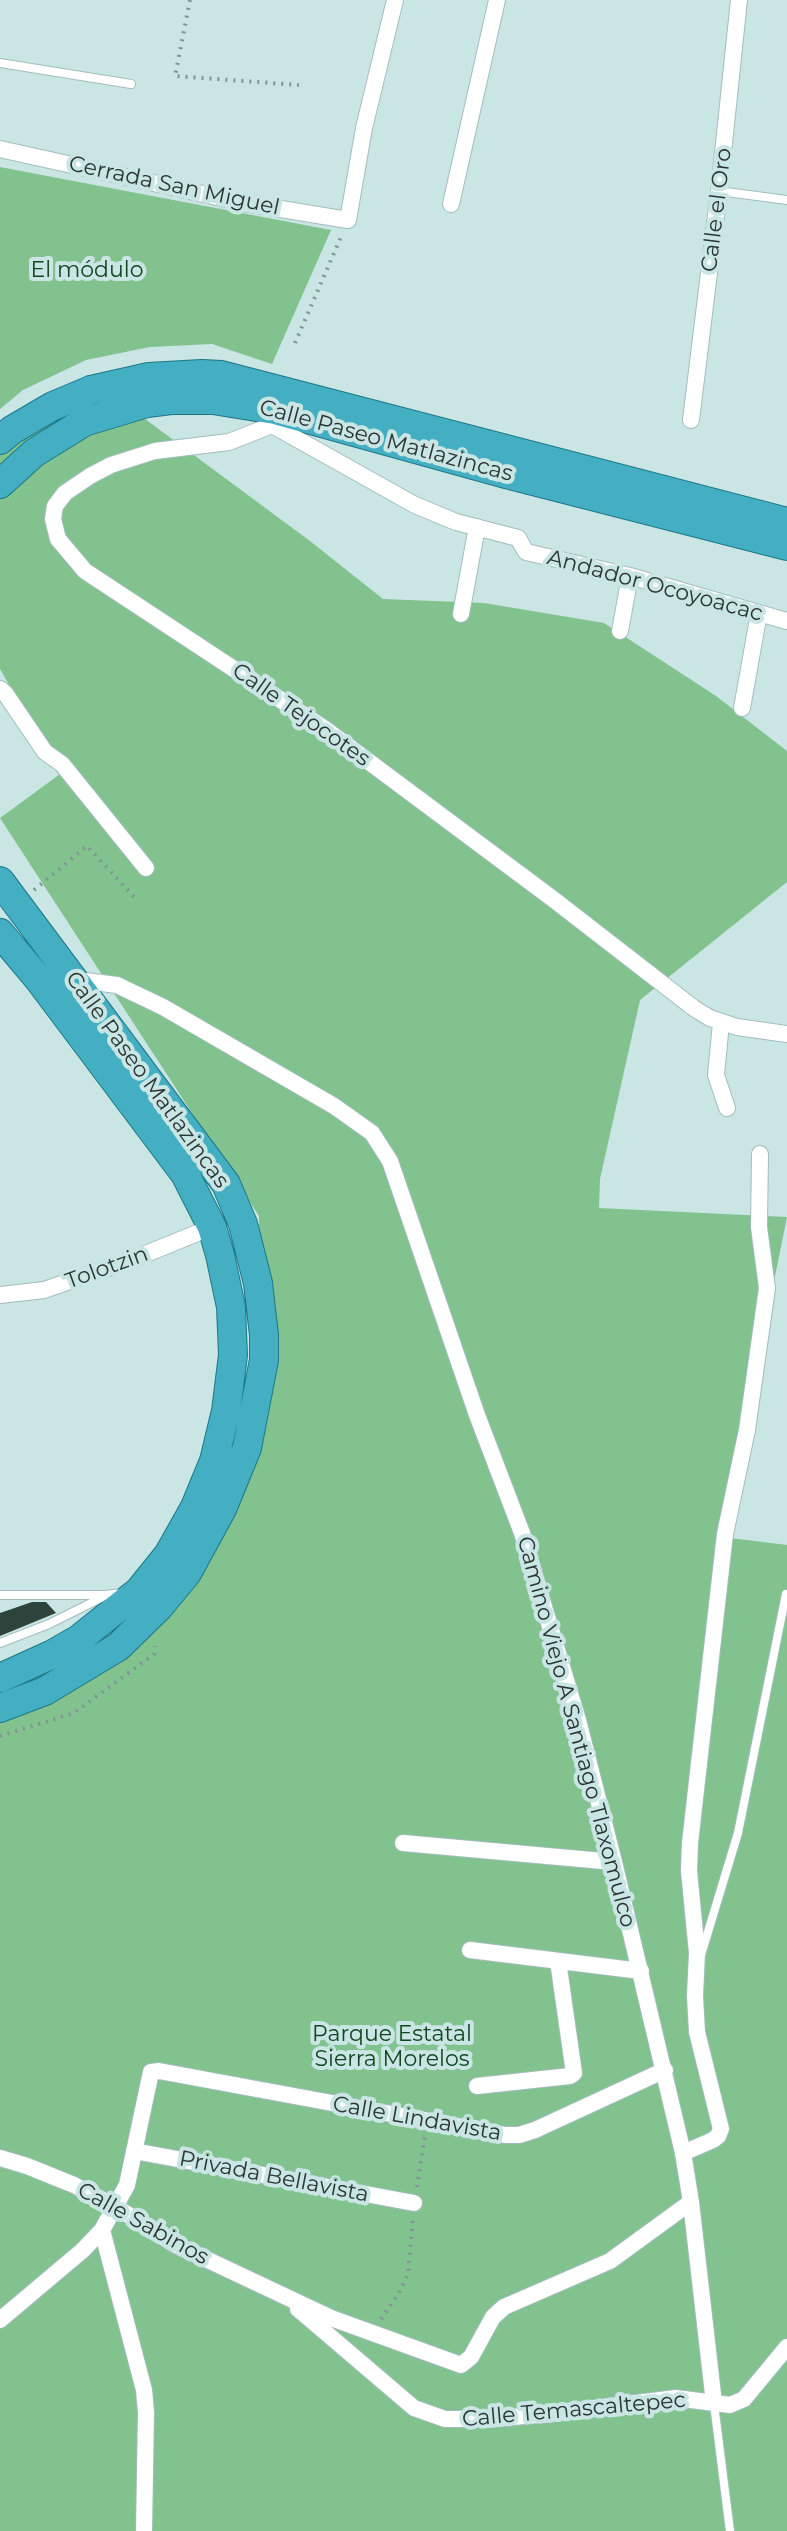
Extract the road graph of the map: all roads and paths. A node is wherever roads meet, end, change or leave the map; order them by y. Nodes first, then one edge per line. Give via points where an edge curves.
1 (190, 0) edge
2 (395, 0) edge
3 (497, 0) edge
4 (739, 0) edge
5 (0, 63) edge
6 (131, 84) dead end
7 (299, 85) dead end
8 (0, 149) edge
9 (719, 191) junction
10 (787, 200) edge
11 (451, 204) dead end
12 (348, 220) junction
13 (295, 343) dead end
14 (273, 417) junction
15 (691, 420) dead end
16 (0, 440) edge
17 (0, 484) edge
18 (787, 522) edge
19 (477, 527) junction
20 (787, 546) edge
21 (630, 576) junction
22 (759, 613) junction
23 (461, 614) dead end
24 (787, 621) edge
25 (620, 631) dead end
26 (0, 689) edge
27 (742, 708) dead end
28 (146, 868) dead end
29 (0, 881) edge
30 (136, 899) dead end
31 (17, 905) junction
32 (0, 933) edge
33 (73, 978) junction
34 (40, 981) junction
35 (721, 1023) junction
36 (787, 1034) edge
37 (727, 1108) dead end
38 (760, 1154) dead end
39 (212, 1227) junction
40 (0, 1295) edge
41 (139, 1591) junction
42 (786, 1594) edge
43 (0, 1595) edge
44 (105, 1595) junction
45 (0, 1643) edge
46 (0, 1678) edge
47 (0, 1708) edge
48 (403, 1843) dead end
49 (614, 1862) junction
50 (470, 1950) dead end
51 (558, 1961) junction
52 (641, 1971) junction
53 (696, 1972) junction
54 (665, 2070) junction
55 (477, 2086) dead end
56 (427, 2122) junction
57 (134, 2151) junction
58 (683, 2153) junction
59 (0, 2158) edge
60 (691, 2202) junction
61 (414, 2203) junction
62 (116, 2207) junction
63 (102, 2230) junction
64 (283, 2296) junction
65 (0, 2320) edge
66 (372, 2334) junction
67 (787, 2347) edge
68 (714, 2403) junction
69 (144, 2531) edge
70 (730, 2531) edge

1 - 7 path via 175,76
2 - 12 street
3 - 11 street
4 - 9 street, Calle el Oro
5 - 6 lane
8 - 12 street, Cerrada San Miguel via 244,203
9 - 10 lane
9 - 15 street, Calle el Oro
12 - 13 path
14 - 17 highway, Calle Paseo Matlazincas via 248,404 192,399 147,403 59,435
14 - 19 street, Andador Ocoyoacac via 415,505
14 - 20 highway, Calle Paseo Matlazincas
14 - 35 street, Calle Tejocotes via 229,442 155,451 100,470 58,499 53,519 58,539 85,571 325,729 658,982
16 - 18 highway, Calle Paseo Matlazincas via 53,406 91,390 149,377 221,375
19 - 21 street, Andador Ocoyoacac via 518,538 526,552
19 - 23 street
21 - 22 street, Andador Ocoyoacac
21 - 25 street
22 - 24 street, Andador Ocoyoacac
22 - 27 street
26 - 28 street via 45,752 62,764
29 - 31 highway, Calle Paseo Matlazincas
30 - 31 path via 87,846
31 - 33 highway, Calle Paseo Matlazincas
32 - 34 highway, Calle Paseo Matlazincas
33 - 34 street, Camino Viejo A Santiago Tlaxomulco
33 - 47 highway, Calle Paseo Matlazincas via 226,1184 258,1283 264,1360 247,1448 187,1573 118,1647 45,1691
33 - 49 street, Camino Viejo A Santiago Tlaxomulco via 137,993 334,1106 372,1133 381,1146 522,1533
34 - 39 highway, Calle Paseo Matlazincas via 166,1145
35 - 36 street, Calle Tejocotes
35 - 37 street via 716,1075
38 - 53 street via 759,1227 767,1288 747,1430 725,1534 694,1792 689,1871
39 - 40 street, Tolotzin via 44,1290
39 - 41 highway, Calle Paseo Matlazincas via 231,1307 233,1355 226,1411 195,1507 168,1555
41 - 44 lane
41 - 46 highway, Calle Paseo Matlazincas via 79,1639
42 - 53 lane via 738,1833
43 - 44 lane
44 - 45 lane
48 - 49 street
49 - 52 street, Camino Viejo A Santiago Tlaxomulco
50 - 51 street
51 - 52 street
51 - 55 street via 574,2073
52 - 54 street, Camino Viejo A Santiago Tlaxomulco
53 - 58 street via 697,2032 721,2129 713,2140
54 - 56 street, Calle Lindavista via 519,2135
54 - 58 street, Camino Viejo A Santiago Tlaxomulco
56 - 57 street, Calle Lindavista via 154,2070
56 - 61 path
57 - 61 street, Privada Bellavista
57 - 62 street
58 - 60 street, Camino Viejo A Santiago Tlaxomulco
59 - 62 street, Calle Sabinos
60 - 66 street via 610,2261 504,2307 466,2363
60 - 68 street, Camino Viejo A Santiago Tlaxomulco
61 - 66 path via 408,2274
62 - 63 street
62 - 64 street, Calle Sabinos via 174,2244
63 - 65 street
63 - 69 street via 144,2390
64 - 66 street
64 - 68 street, Calle Temascaltepec via 414,2408 433,2417 488,2419 676,2398
67 - 68 street, Calle Temascaltepec via 744,2399 730,2405
68 - 70 lane, Camino Viejo A Santiago Tlaxomulco

